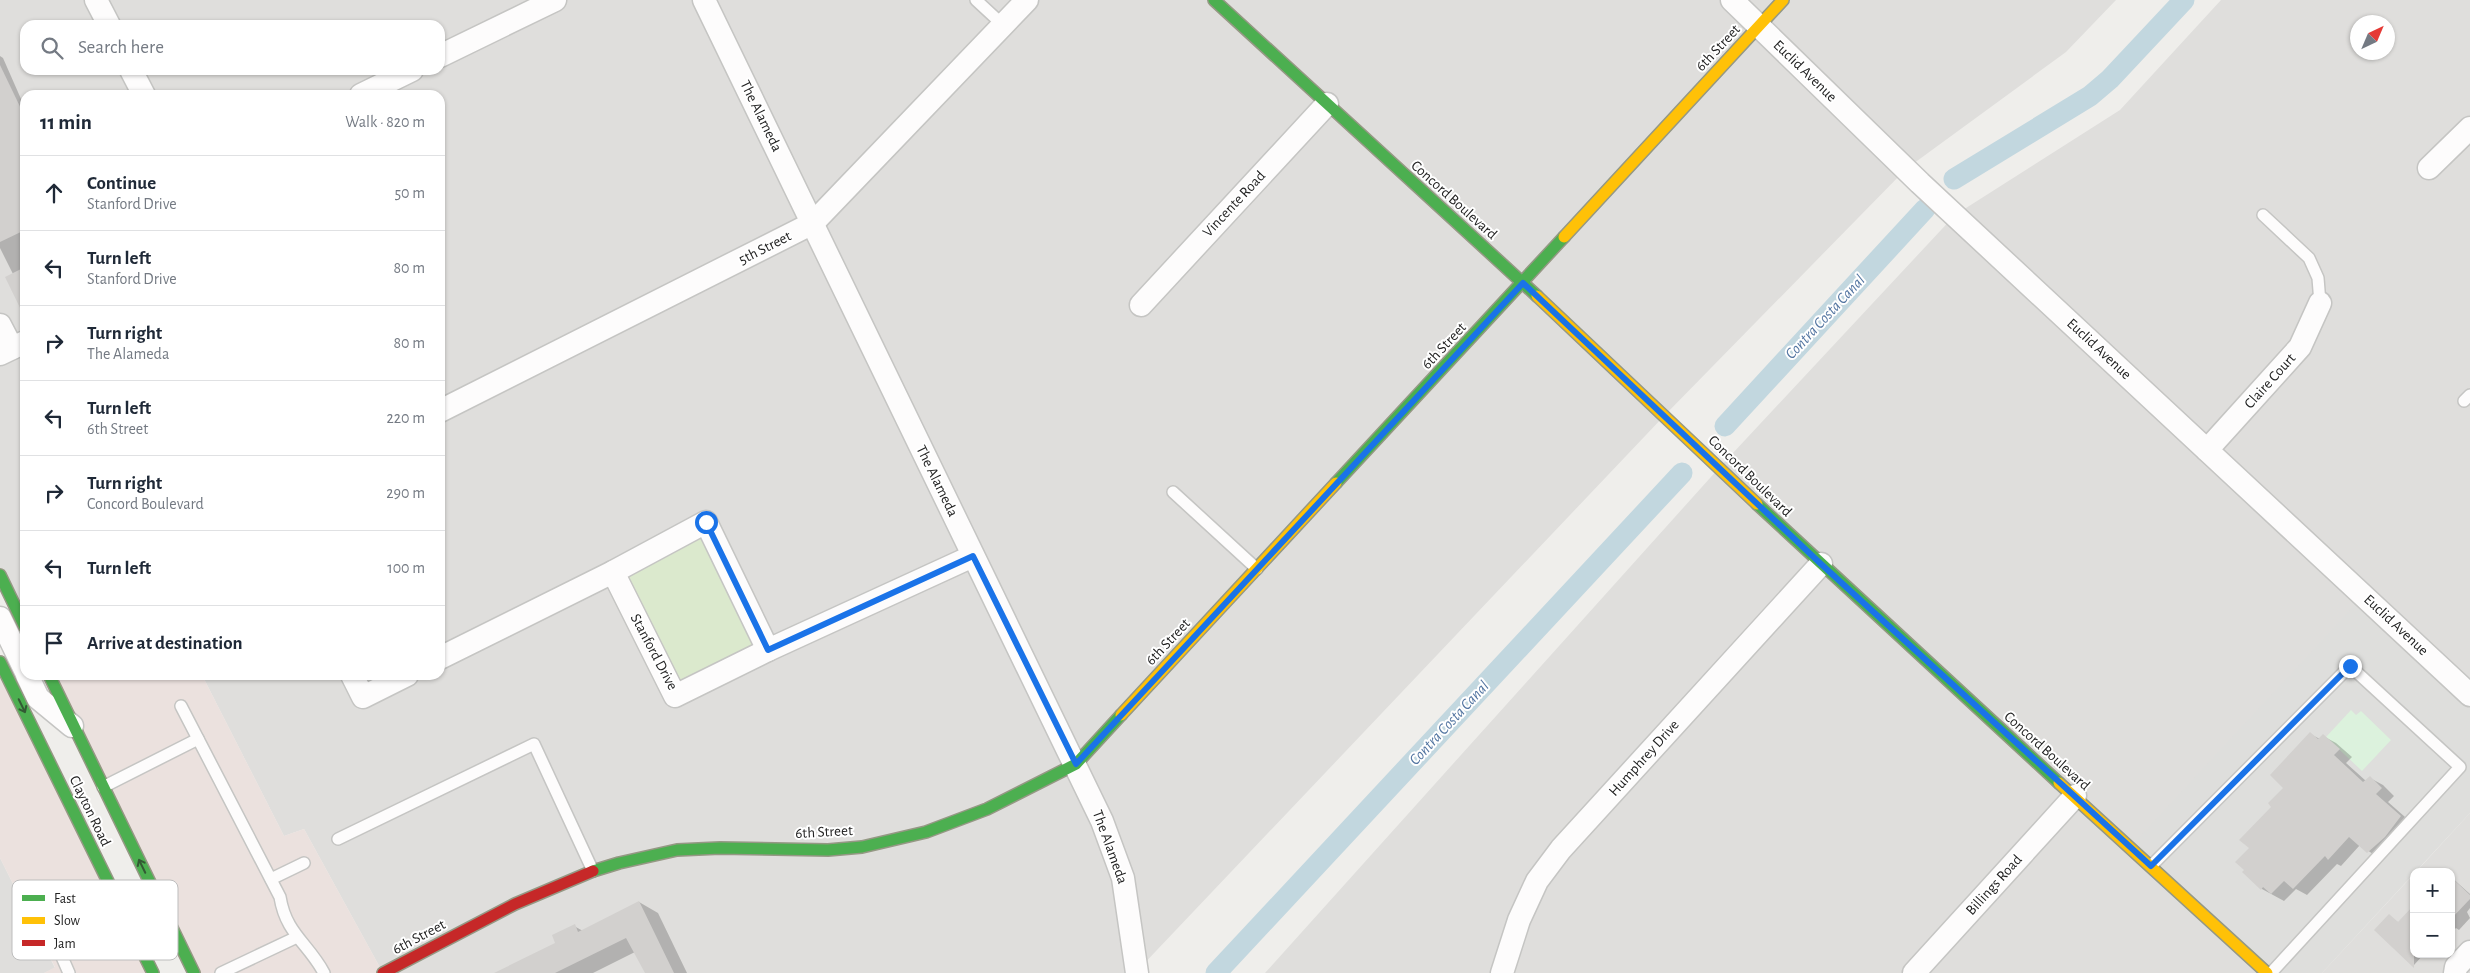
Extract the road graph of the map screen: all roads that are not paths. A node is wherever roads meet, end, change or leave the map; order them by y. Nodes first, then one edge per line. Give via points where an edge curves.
1 (96, 0) edge
2 (555, 0) edge
3 (704, 0) edge
4 (976, 0) edge
5 (1027, 0) edge
6 (1214, 0) edge
7 (1732, 0) edge
8 (1783, 0) edge
9 (106, 20) edge
10 (1003, 25) junction
11 (1759, 26) junction
12 (445, 54) edge
13 (134, 75) edge
14 (402, 75) edge
15 (141, 90) edge
16 (370, 90) edge
17 (1327, 104) junction
18 (2470, 128) edge
19 (2429, 168) dead end
20 (2263, 215) dead end
21 (813, 223) junction
22 (1523, 283) junction
23 (2320, 303) joint
24 (1141, 305) dead end
25 (0, 325) edge
26 (12, 348) edge
27 (445, 408) edge
28 (2207, 450) junction
29 (1173, 492) dead end
30 (973, 556) junction
31 (1821, 564) junction
32 (1257, 569) junction
33 (613, 572) junction
34 (0, 576) edge
35 (18, 620) edge
36 (20, 634) edge
37 (768, 650) junction
38 (445, 656) edge
39 (0, 662) edge
40 (29, 680) edge
41 (50, 680) edge
42 (354, 680) edge
43 (396, 680) edge
44 (2470, 695) edge
45 (181, 706) dead end
46 (74, 728) junction
47 (198, 739) junction
48 (1076, 764) junction
49 (103, 787) junction
50 (2075, 796) junction
51 (338, 839) dead end
52 (304, 863) dead end
53 (2151, 866) junction
54 (593, 871) junction
55 (271, 879) junction
56 (107, 880) edge
57 (148, 880) edge
58 (297, 937) junction
59 (178, 940) edge
60 (2470, 952) edge
61 (63, 960) edge
62 (147, 960) edge
63 (69, 973) edge
64 (153, 973) edge
65 (194, 973) edge
66 (220, 973) edge
67 (324, 973) edge
68 (383, 973) edge
69 (1137, 973) edge
70 (1502, 973) edge
71 (1914, 973) edge
72 (2266, 973) edge
73 (2272, 973) edge
74 (2455, 973) edge

1 - 9 street
2 - 12 street
3 - 21 street, The Alameda
4 - 10 lane
5 - 10 street, 5th Street
6 - 17 street, Concord Boulevard
7 - 11 street, Euclid Avenue
8 - 11 street, 6th Street
10 - 21 street, 5th Street
11 - 22 street, 6th Street
11 - 28 street, Euclid Avenue via 1920,183
13 - 15 street
14 - 16 street
17 - 22 street, Concord Boulevard
17 - 24 street, Vincente Road
18 - 19 street
20 - 23 lane via 2309,258 2318,278
21 - 27 street, 5th Street
21 - 30 street, The Alameda
22 - 31 street, Concord Boulevard
22 - 32 street, 6th Street
23 - 28 street, Claire Court via 2300,347
25 - 26 street
28 - 44 street, Euclid Avenue
29 - 32 lane
30 - 37 street, Stanford Drive
30 - 48 street, The Alameda
31 - 50 street, Concord Boulevard
31 - 70 street, Humphrey Drive via 1561,849 1537,881 1519,920
32 - 48 street, 6th Street
33 - 37 street, Stanford Drive via 675,696
33 - 37 street via 706,522
33 - 38 street
34 - 35 street
35 - 36 street
39 -> 56 street, Clayton Road
40 - 46 street via 38,698
41 - 46 street, Clayton Road
42 - 43 street via 363,697
45 - 47 lane
46 - 49 street, Clayton Road
47 - 49 lane
47 - 55 lane
48 - 54 street, 6th Street via 1017,796 954,824 897,840 828,850 702,848 657,854
48 - 69 street, The Alameda via 1123,878
57 -> 49 street, Clayton Road
50 - 53 street, Concord Boulevard
50 - 71 street, Billings Road
51 - 54 lane via 534,744
52 - 55 lane
53 - 72 street, Concord Boulevard
53 - 73 lane via 2350,666 2460,767
54 - 68 street, 6th Street via 521,901
55 - 58 lane via 292,932
58 - 66 lane
58 - 67 lane
65 -> 59 street, Clayton Road
60 - 74 street via 2456,967
61 - 63 lane
62 - 64 street, Clayton Road

